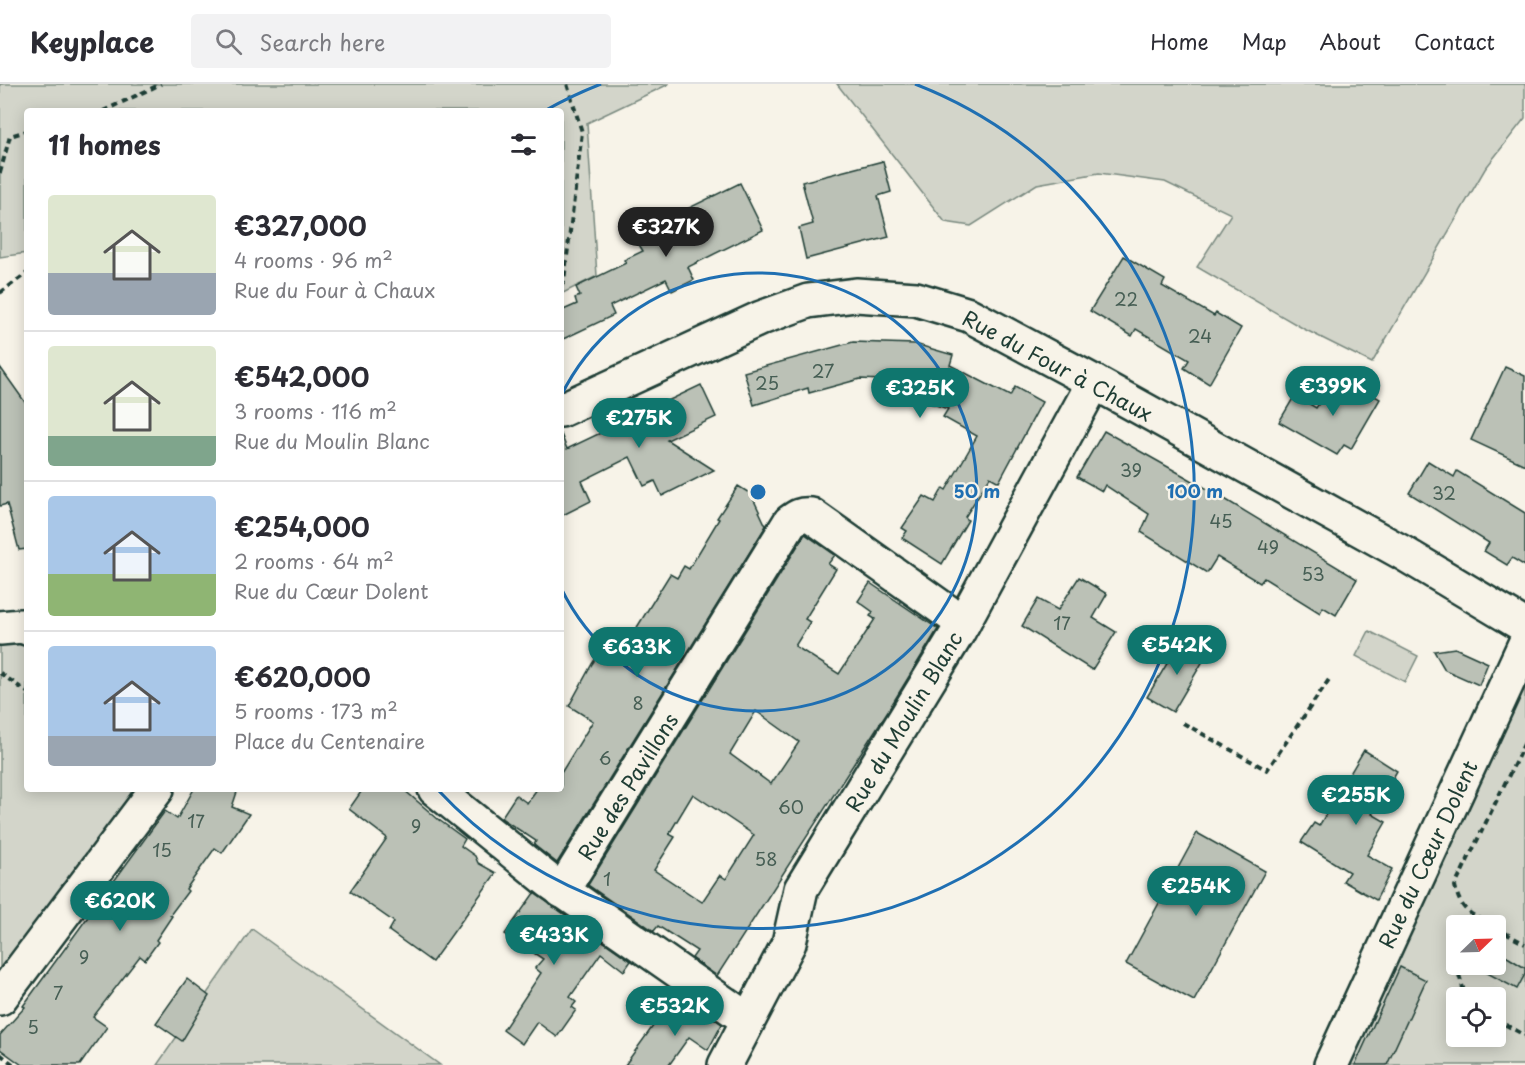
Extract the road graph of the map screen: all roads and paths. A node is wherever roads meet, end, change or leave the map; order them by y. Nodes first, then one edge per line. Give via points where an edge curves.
1 (161, 84) edge
2 (567, 84) edge
3 (109, 108) edge
4 (24, 132) edge
5 (0, 173) edge
6 (24, 275) edge
7 (564, 281) edge
8 (0, 292) edge
9 (1094, 382) junction
10 (564, 409) edge
11 (963, 622) junction
12 (1525, 626) edge
13 (24, 627) edge
14 (0, 628) edge
15 (1525, 644) edge
16 (0, 673) edge
17 (1330, 678) dead end
18 (24, 690) edge
19 (1183, 723) dead end
20 (1525, 742) edge
21 (155, 792) edge
22 (439, 792) edge
23 (562, 891) junction
24 (1473, 915) edge
25 (1506, 933) edge
26 (1525, 944) edge
27 (0, 998) edge
28 (748, 1020) junction
29 (1506, 1025) edge
30 (1525, 1035) edge
31 (0, 1054) edge
32 (14, 1065) edge
33 (725, 1065) edge
34 (1331, 1065) edge

1 - 3 path
2 - 7 path via 582,132
4 - 5 path via 10,136
6 - 8 path
9 - 10 street, Rue du Four à Chaux via 969,315 916,299 856,295 808,301 761,318
9 - 11 street, Rue du Moulin Blanc
9 - 12 street, Rue du Four à Chaux via 1403,553
11 - 23 street, Rue des Pavillons via 811,515 797,516
11 - 28 street, Rue du Moulin Blanc via 801,890 789,943
13 - 14 street
15 - 34 street, Rue du Cœur Dolent
16 - 18 path
17 - 19 path via 1267,770
20 - 24 path via 1455,886 1459,902
21 - 27 street
22 - 23 street
23 - 28 street
25 - 26 path
28 - 33 street, Rue du Moulin Blanc
29 - 30 path
31 - 32 path

